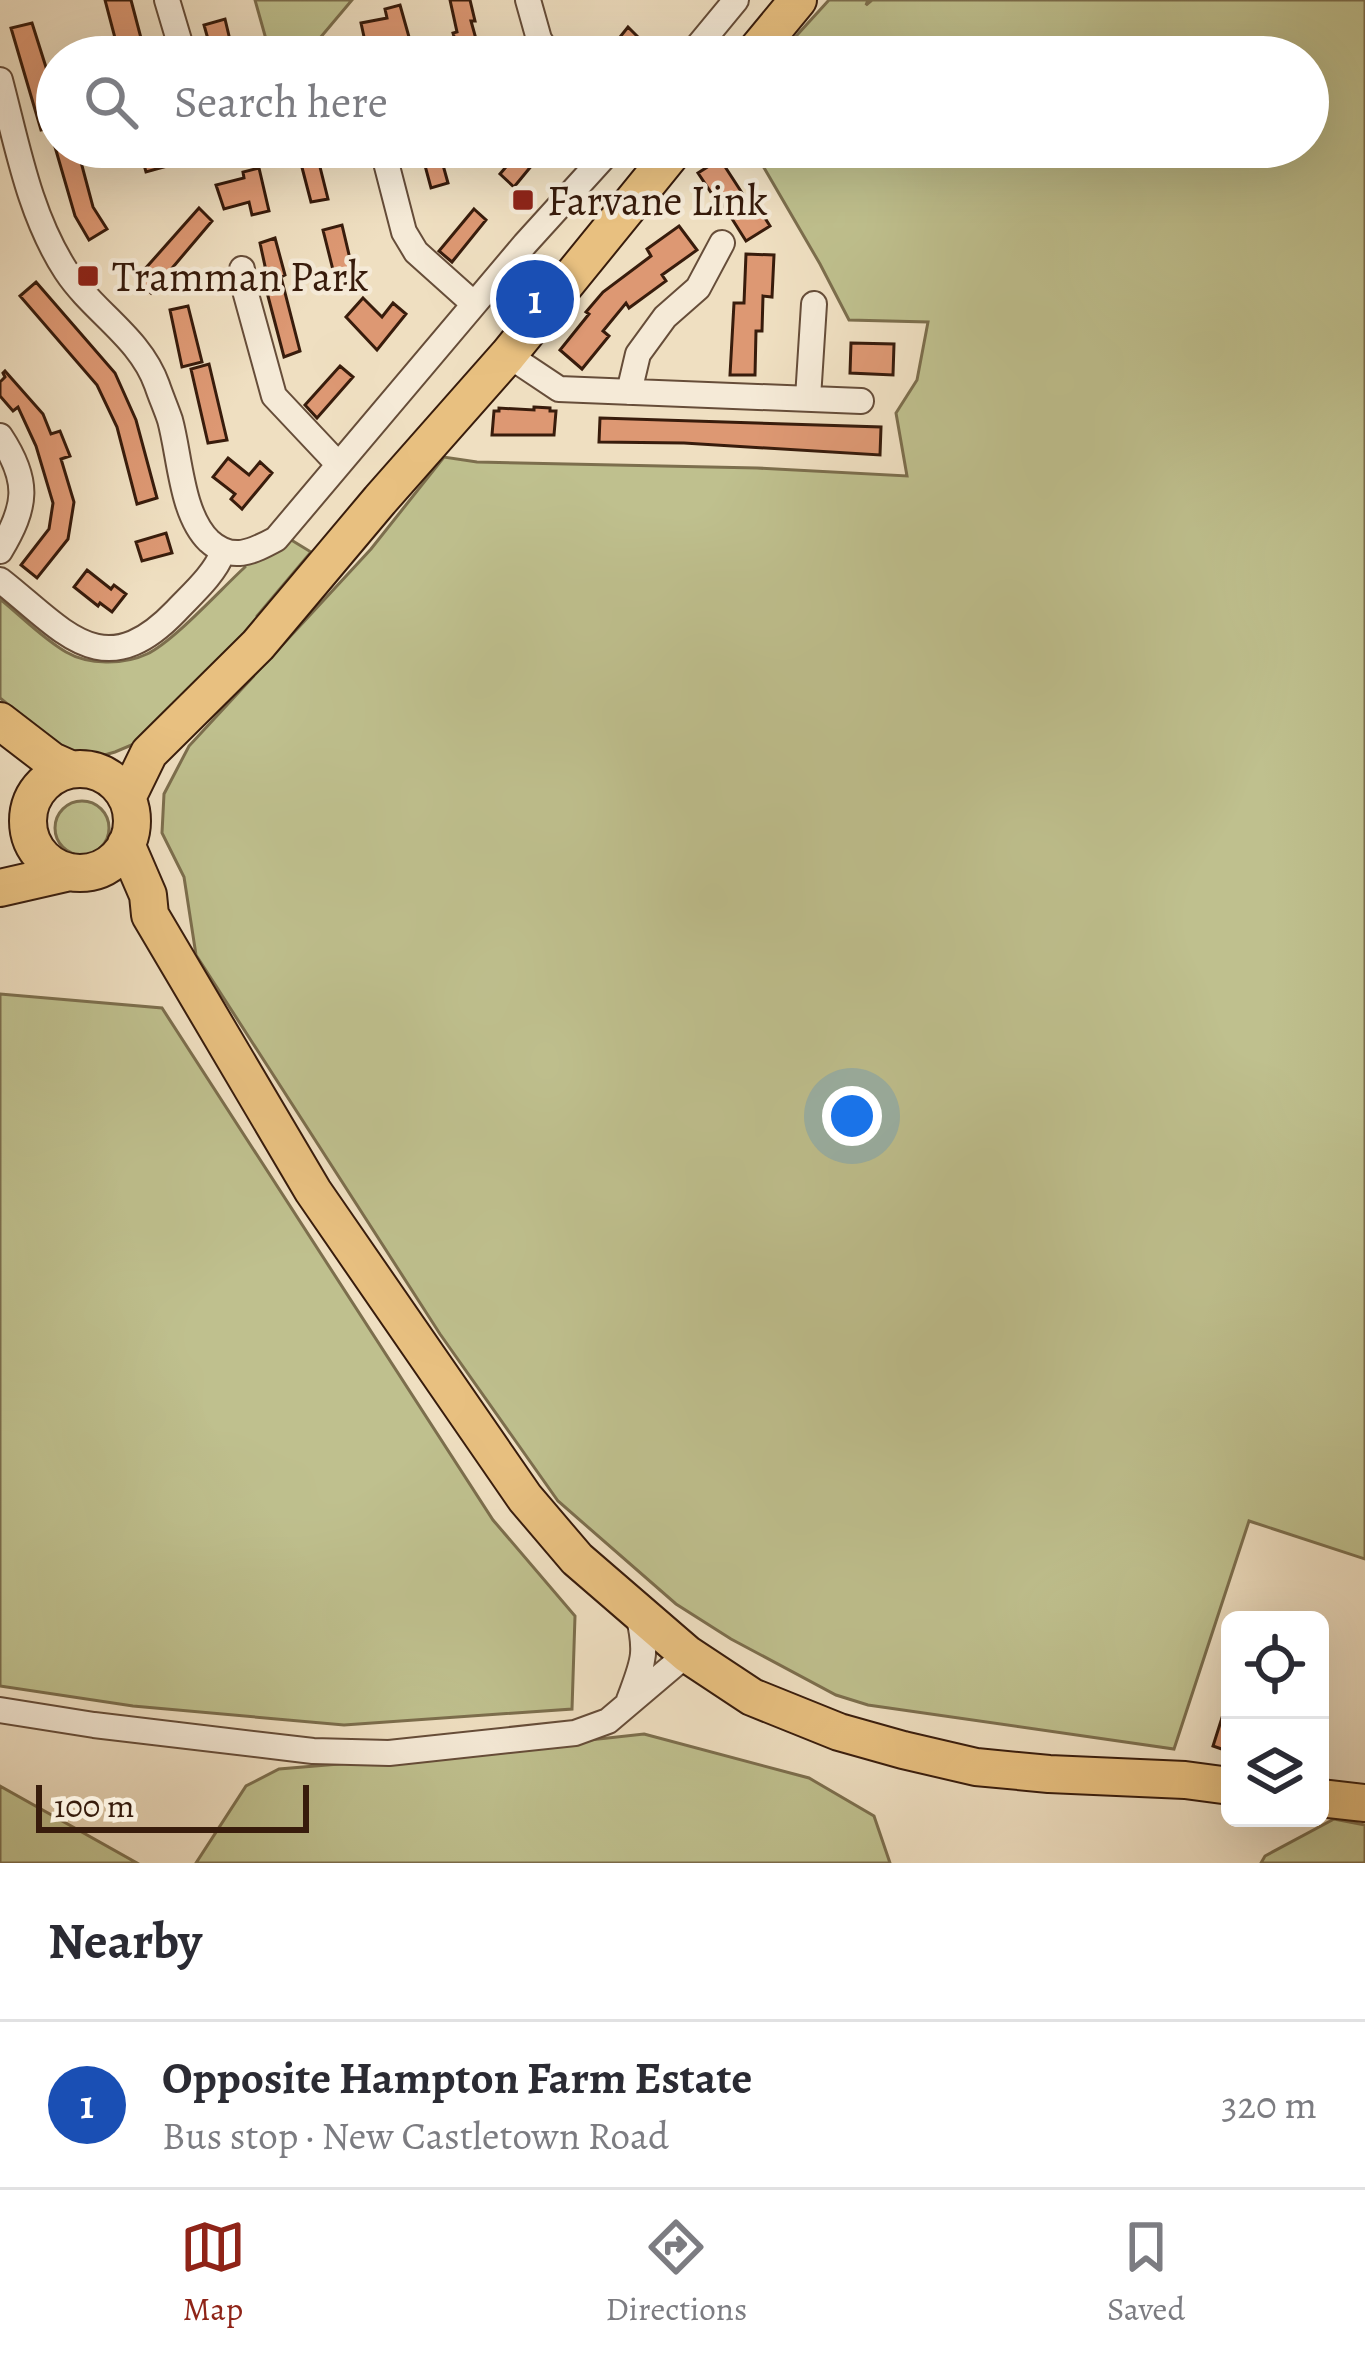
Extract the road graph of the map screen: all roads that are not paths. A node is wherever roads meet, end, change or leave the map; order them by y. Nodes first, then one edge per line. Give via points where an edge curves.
1 (167, 0) edge
2 (528, 0) edge
3 (736, 0) edge
4 (798, 0) edge
5 (178, 36) edge
6 (538, 36) edge
7 (706, 36) edge
8 (768, 36) edge
9 (0, 80) edge
10 (387, 168) edge
11 (594, 168) edge
12 (660, 168) edge
13 (722, 243) dead end
14 (238, 281) dead end
15 (474, 304) junction
16 (814, 304) dead end
17 (508, 355) junction
18 (629, 392) junction
19 (808, 398) junction
20 (861, 401) dead end
21 (0, 436) edge
22 (338, 464) junction
23 (0, 550) edge
24 (223, 552) junction
25 (0, 580) edge
26 (4, 724) edge
27 (149, 753) junction
28 (83, 770) junction
29 (127, 798) junction
30 (31, 805) junction
31 (126, 844) junction
32 (0, 866) edge
33 (78, 873) junction
34 (0, 888) edge
35 (150, 915) junction
36 (638, 1614) junction
37 (686, 1654) junction
38 (626, 1708) junction
39 (0, 1710) edge
40 (1221, 1785) edge
41 (1329, 1799) edge
42 (1365, 1804) edge

1 - 5 street
2 - 6 street
3 - 7 street
4 - 8 highway
9 - 24 street via 50,244 154,375 196,521
10 - 15 street via 416,252
11 - 15 street
12 - 17 highway
13 - 18 street via 707,295 664,317 638,354
14 - 22 street via 274,396
15 - 22 street
16 - 19 street
17 - 18 street via 570,398
17 - 27 highway via 259,645
18 - 19 street
19 - 20 street
21 - 23 street via 21,497 20,518
22 - 24 street via 276,539 250,553
24 - 25 street via 159,628 123,647 68,636
26 - 28 highway via 52,761
26 - 30 highway via 30,775
27 - 28 highway
27 - 29 highway
28 - 29 highway via 115,781
28 - 30 highway via 47,780
29 - 31 highway
30 - 32 highway
30 - 33 highway via 29,830 42,855
31 - 33 highway via 107,865
31 - 35 highway
33 - 34 highway
33 - 35 highway
35 - 36 highway via 313,1191 433,1367 525,1498
36 - 37 highway
36 - 38 street via 646,1646
37 - 38 street
37 - 40 highway via 752,1697 902,1750 976,1767
38 - 39 street via 575,1733 389,1754
41 - 42 highway

